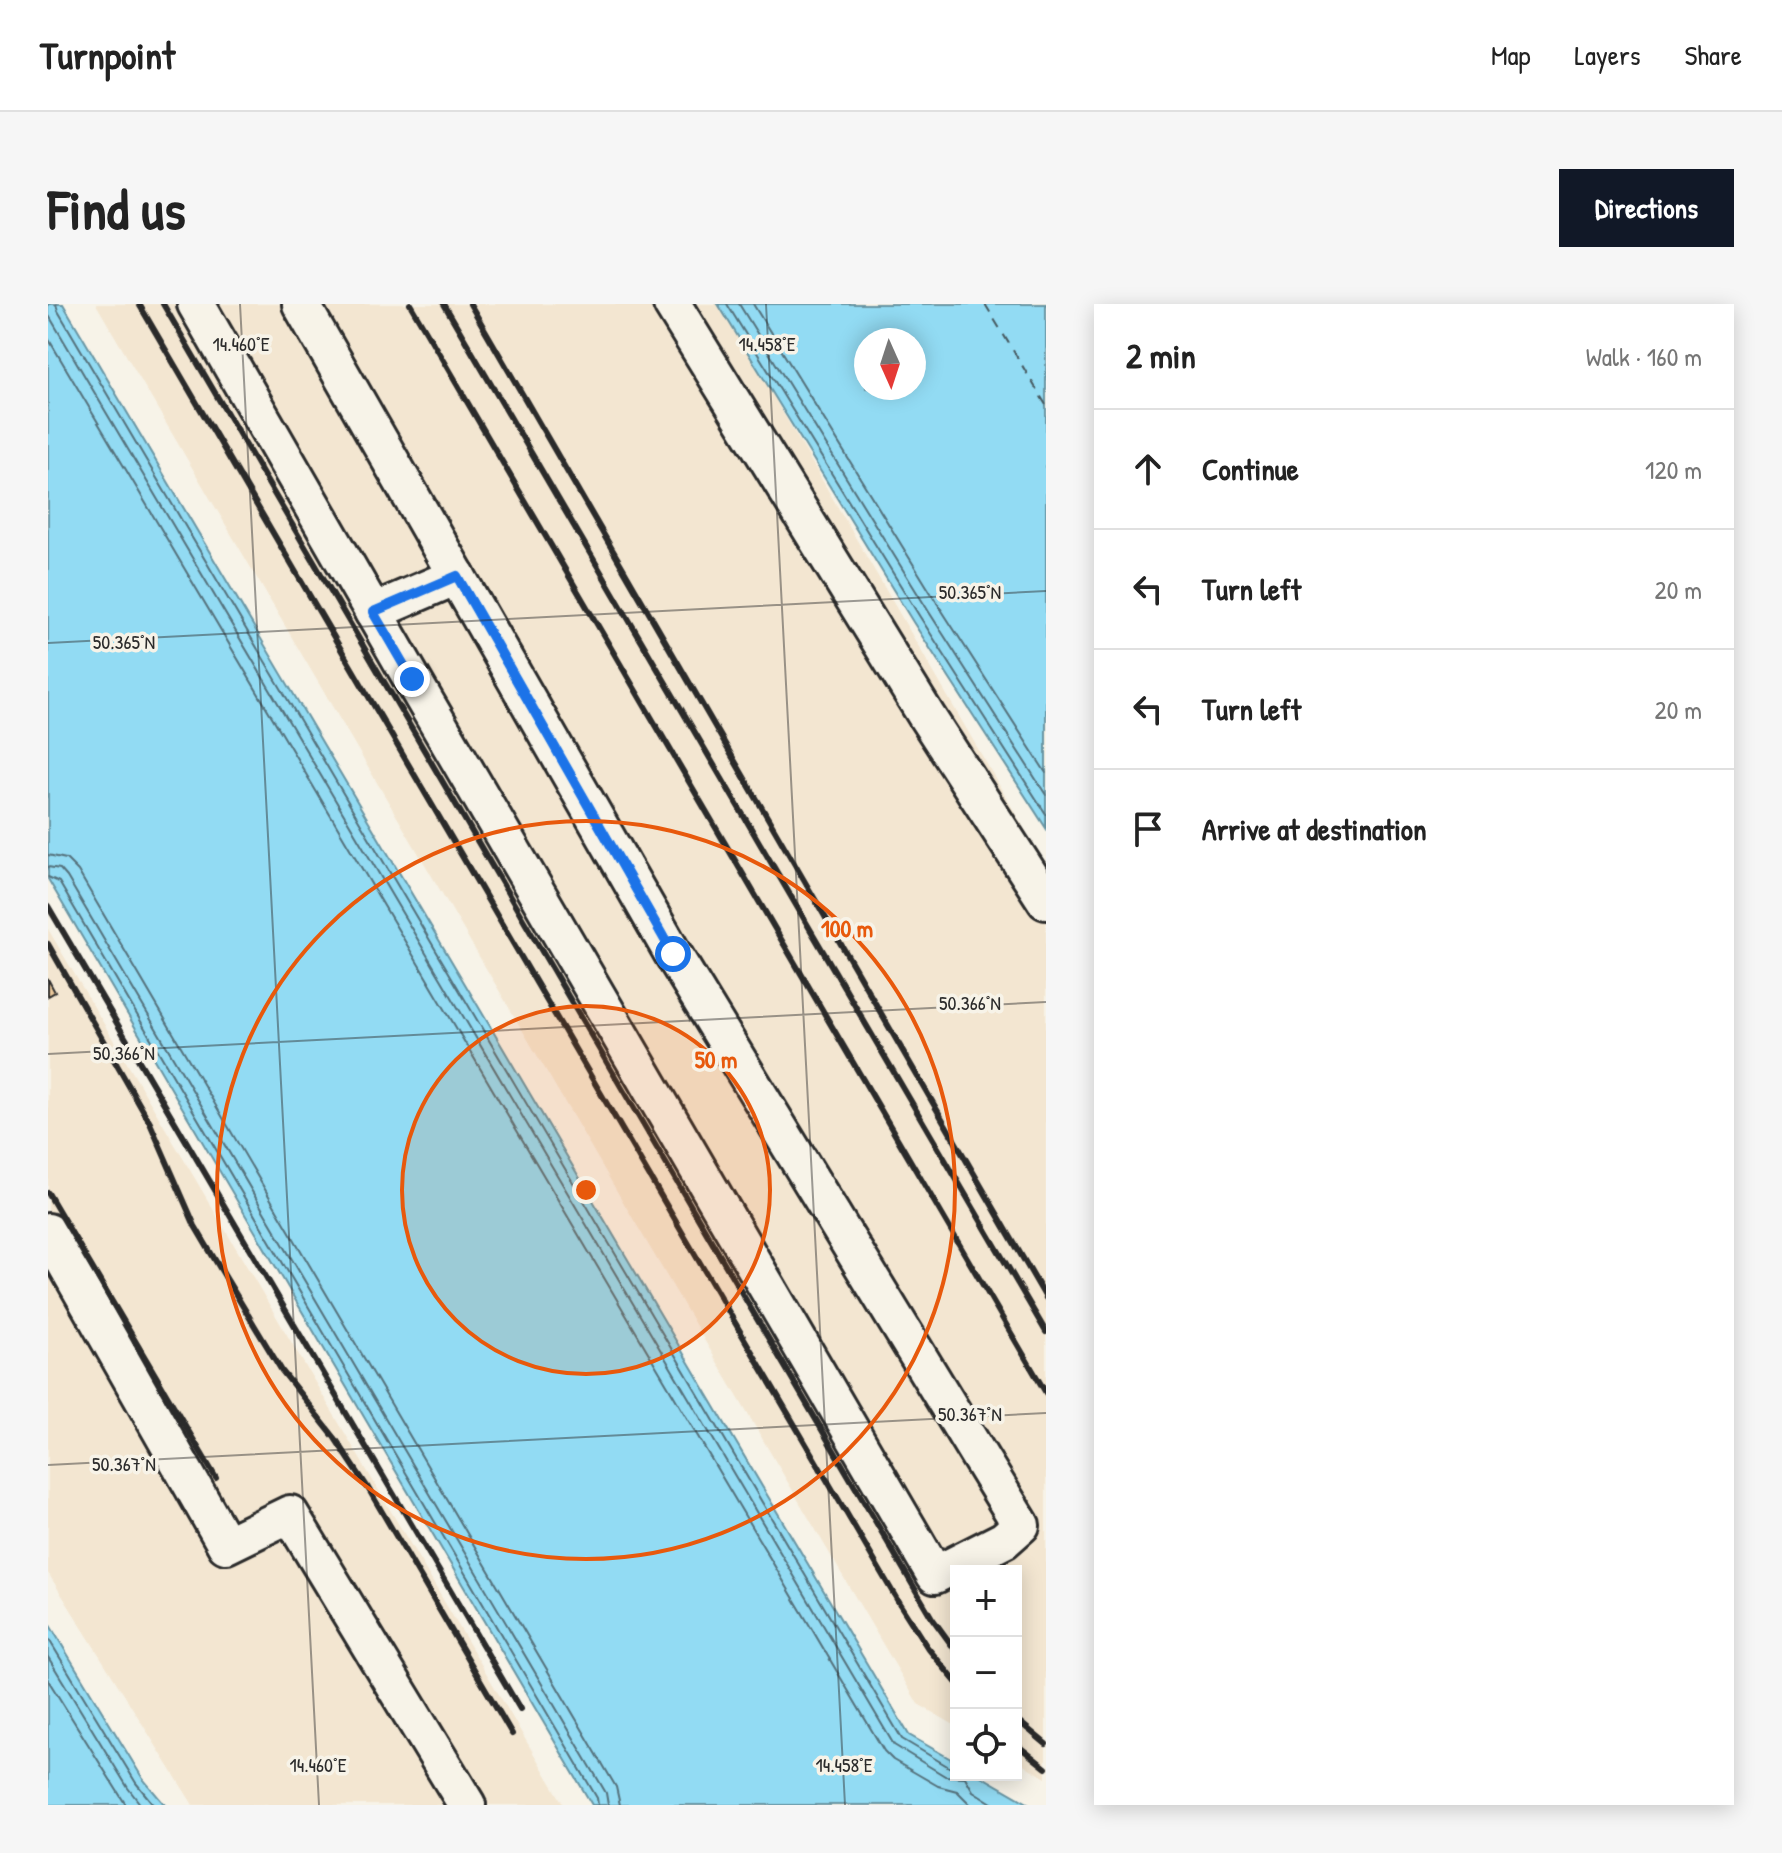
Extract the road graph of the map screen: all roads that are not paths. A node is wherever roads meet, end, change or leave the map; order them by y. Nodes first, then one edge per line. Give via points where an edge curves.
1 (196, 304) edge
2 (301, 304) edge
3 (672, 304) edge
4 (457, 576) junction
5 (373, 612) junction
6 (1046, 901) edge
7 (48, 1232) edge
8 (467, 1805) edge

1 - 5 lane
2 - 4 lane
3 - 6 lane
4 - 5 lane
4 - 5 lane via 673,954 1021,1525 1004,1540 935,1575
7 - 8 lane via 226,1545 290,1514

